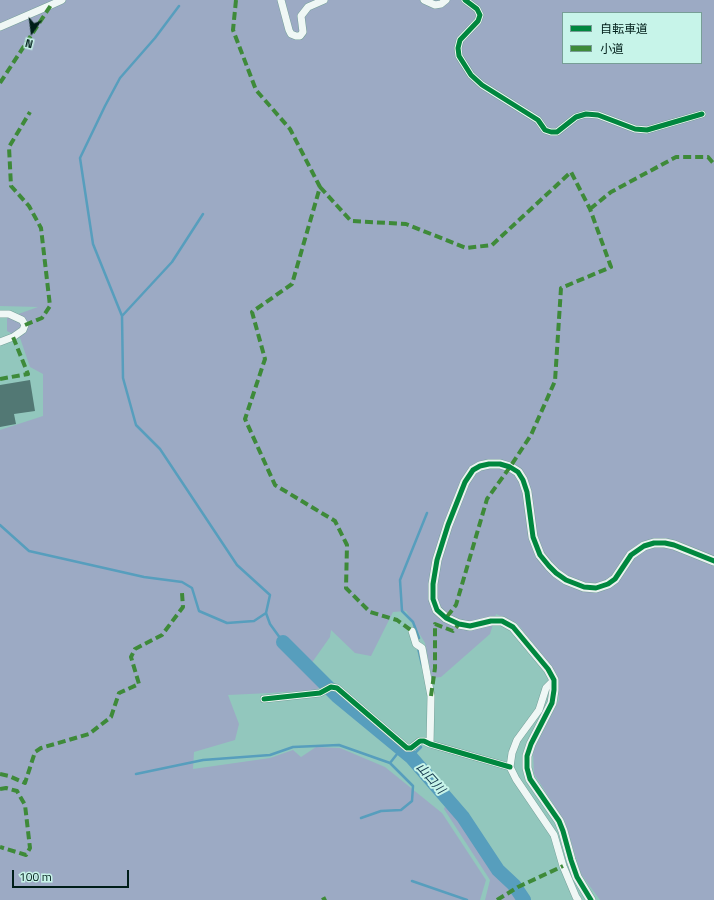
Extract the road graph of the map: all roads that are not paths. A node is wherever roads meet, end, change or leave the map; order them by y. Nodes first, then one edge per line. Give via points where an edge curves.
1 (62, 0) edge
2 (281, 0) edge
3 (324, 0) edge
4 (424, 0) edge
5 (446, 0) edge
6 (465, 0) edge
7 (0, 27) edge
8 (702, 114) dead end
9 (0, 314) edge
10 (0, 342) edge
11 (714, 561) edge
12 (412, 631) dead end
13 (554, 680) junction
14 (264, 699) dead end
15 (430, 744) junction
16 (510, 767) junction
17 (578, 900) edge
18 (591, 900) edge

1 - 7 street
2 - 3 street via 291,34 300,36 303,32 301,16 308,7
4 - 5 street via 435,5
6 - 8 street via 477,9 480,15 478,21 460,40 459,56 471,75 482,86 538,120 545,130 557,132 576,117 586,114 598,115 635,129 647,130
9 - 10 street via 9,314 22,320 25,325 13,338
11 - 13 street via 674,545 654,543 631,555 615,579 608,584 596,588 573,583 556,574 540,555 533,537 527,492 518,472 500,464 489,464 473,470 465,482 437,560 433,584 433,599 437,610 459,624 470,626 502,621 513,627
12 - 15 street via 416,644 422,648 431,696
13 - 16 street via 546,688 539,710 517,740
13 - 18 street via 552,703 531,744 527,768 530,779 559,821 576,876
14 - 15 street via 320,693 337,688 407,748 411,748 420,740
15 - 16 street
16 - 17 street via 554,835 563,866

